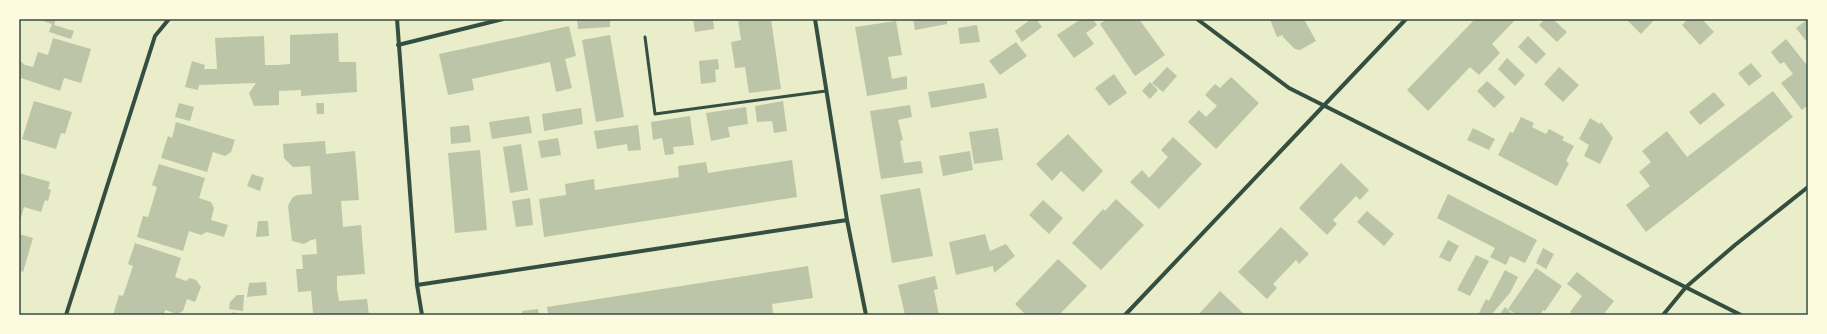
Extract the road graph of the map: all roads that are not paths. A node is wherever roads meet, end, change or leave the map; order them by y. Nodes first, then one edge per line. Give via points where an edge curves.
1 (169, 19) edge
2 (396, 19) edge
3 (503, 19) edge
4 (815, 19) edge
5 (1197, 19) edge
6 (1406, 19) edge
7 (644, 37) dead end
8 (398, 45) junction
9 (826, 90) junction
10 (1325, 105) junction
11 (1808, 188) edge
12 (847, 220) junction
13 (417, 285) junction
14 (1686, 287) junction
15 (66, 315) edge
16 (422, 315) edge
17 (866, 315) edge
18 (1125, 315) edge
19 (1663, 315) edge
20 (1741, 315) edge

1 - 15 street via 155,36
2 - 8 street
3 - 8 street
4 - 9 street
5 - 10 street via 1289,88
6 - 10 street
7 - 9 lane via 655,114
8 - 13 street
9 - 12 street
10 - 14 street
10 - 18 street
11 - 14 street
12 - 13 street
12 - 17 street
13 - 16 street
14 - 19 street
14 - 20 street

